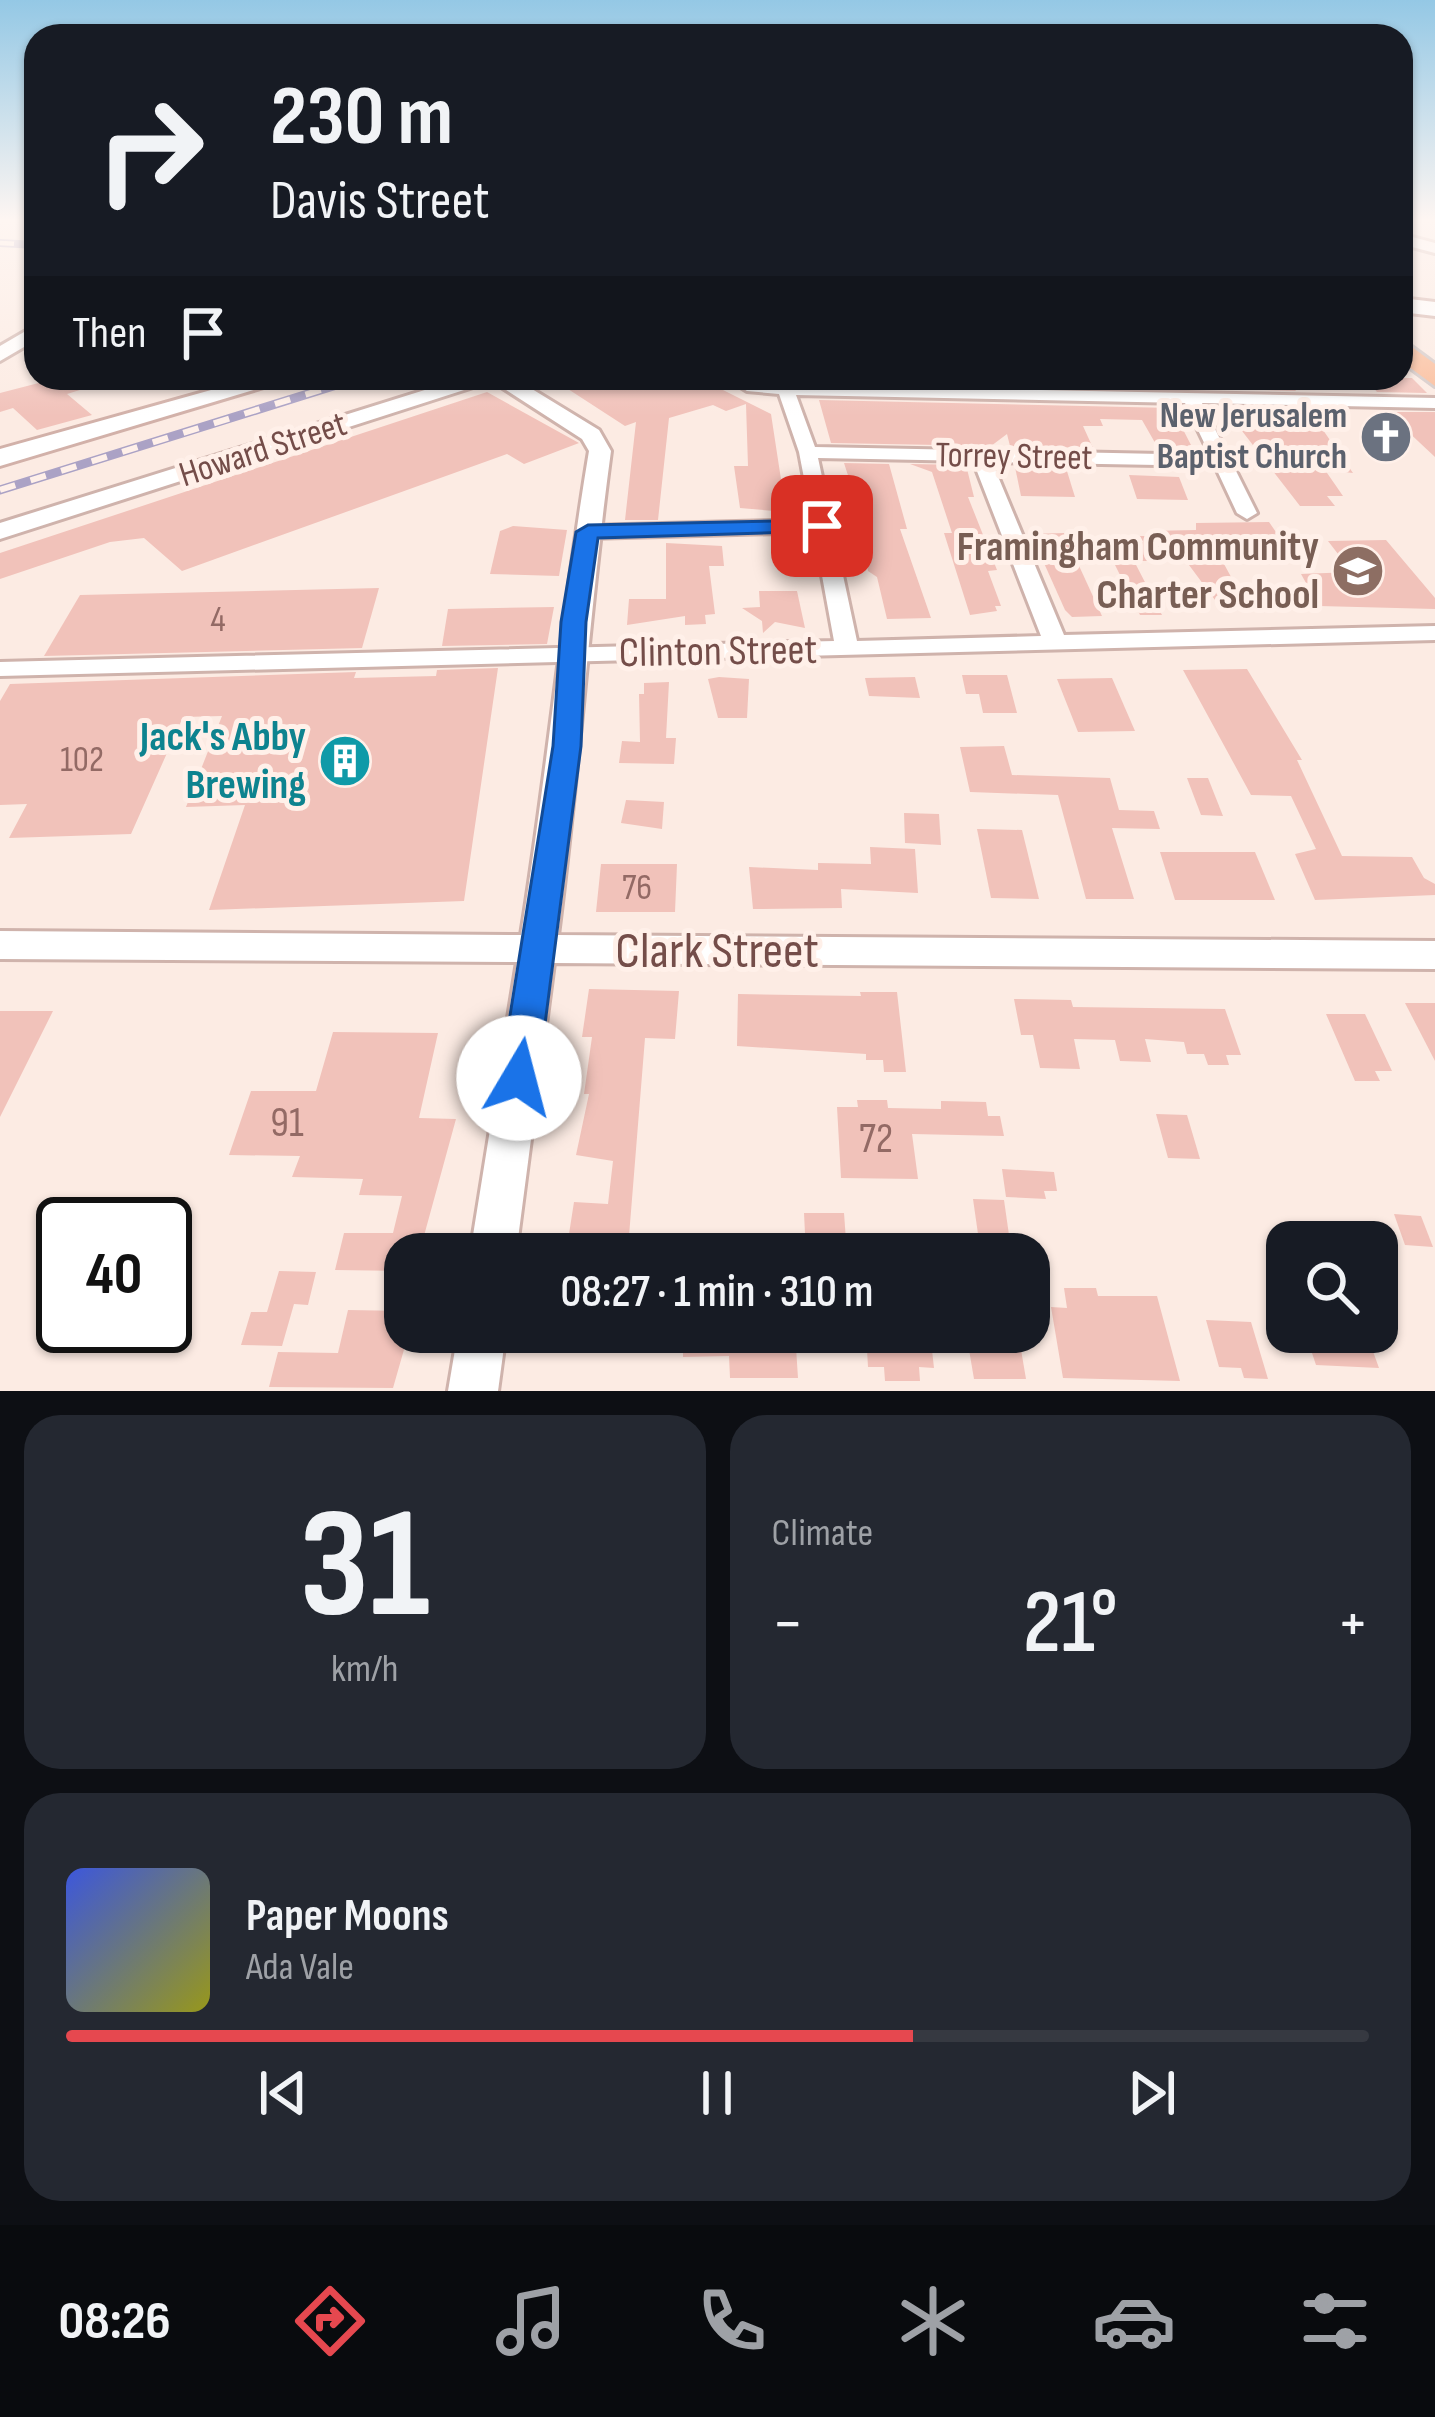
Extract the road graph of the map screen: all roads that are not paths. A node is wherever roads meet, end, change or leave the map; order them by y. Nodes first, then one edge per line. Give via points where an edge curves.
1 (1413, 357) edge
2 (1435, 378) edge
3 (240, 390) edge
4 (447, 390) edge
5 (518, 390) edge
6 (793, 390) edge
7 (963, 390) edge
8 (1191, 398) junction
9 (1435, 404) edge
10 (808, 452) junction
11 (980, 456) junction
12 (0, 458) edge
13 (1220, 461) junction
14 (1246, 513) dead end
15 (822, 526) junction
16 (588, 532) junction
17 (0, 535) edge
18 (1435, 633) edge
19 (1055, 644) junction
20 (847, 648) junction
21 (572, 655) junction
22 (0, 669) edge
23 (0, 944) edge
24 (538, 950) junction
25 (1435, 955) edge
26 (496, 1233) edge
27 (479, 1353) edge
28 (473, 1391) edge

1 - 2 main road
3 - 12 main road
4 - 17 street, Howard Street
5 - 16 street via 599,444
6 - 10 street
7 - 8 street
8 - 9 street
8 - 13 street
10 - 11 street, Torrey Street
10 - 15 street
11 - 13 street, Torrey Street
11 - 19 street
13 - 14 street
15 - 16 street
15 - 20 street
16 - 21 street
18 - 19 street, Clinton Street
19 - 20 street, Clinton Street
20 - 21 street, Clinton Street
21 - 22 street, Clinton Street
21 - 24 street
23 - 24 street, Clark Street
24 - 25 street, Clark Street
24 - 26 street
27 - 28 street

